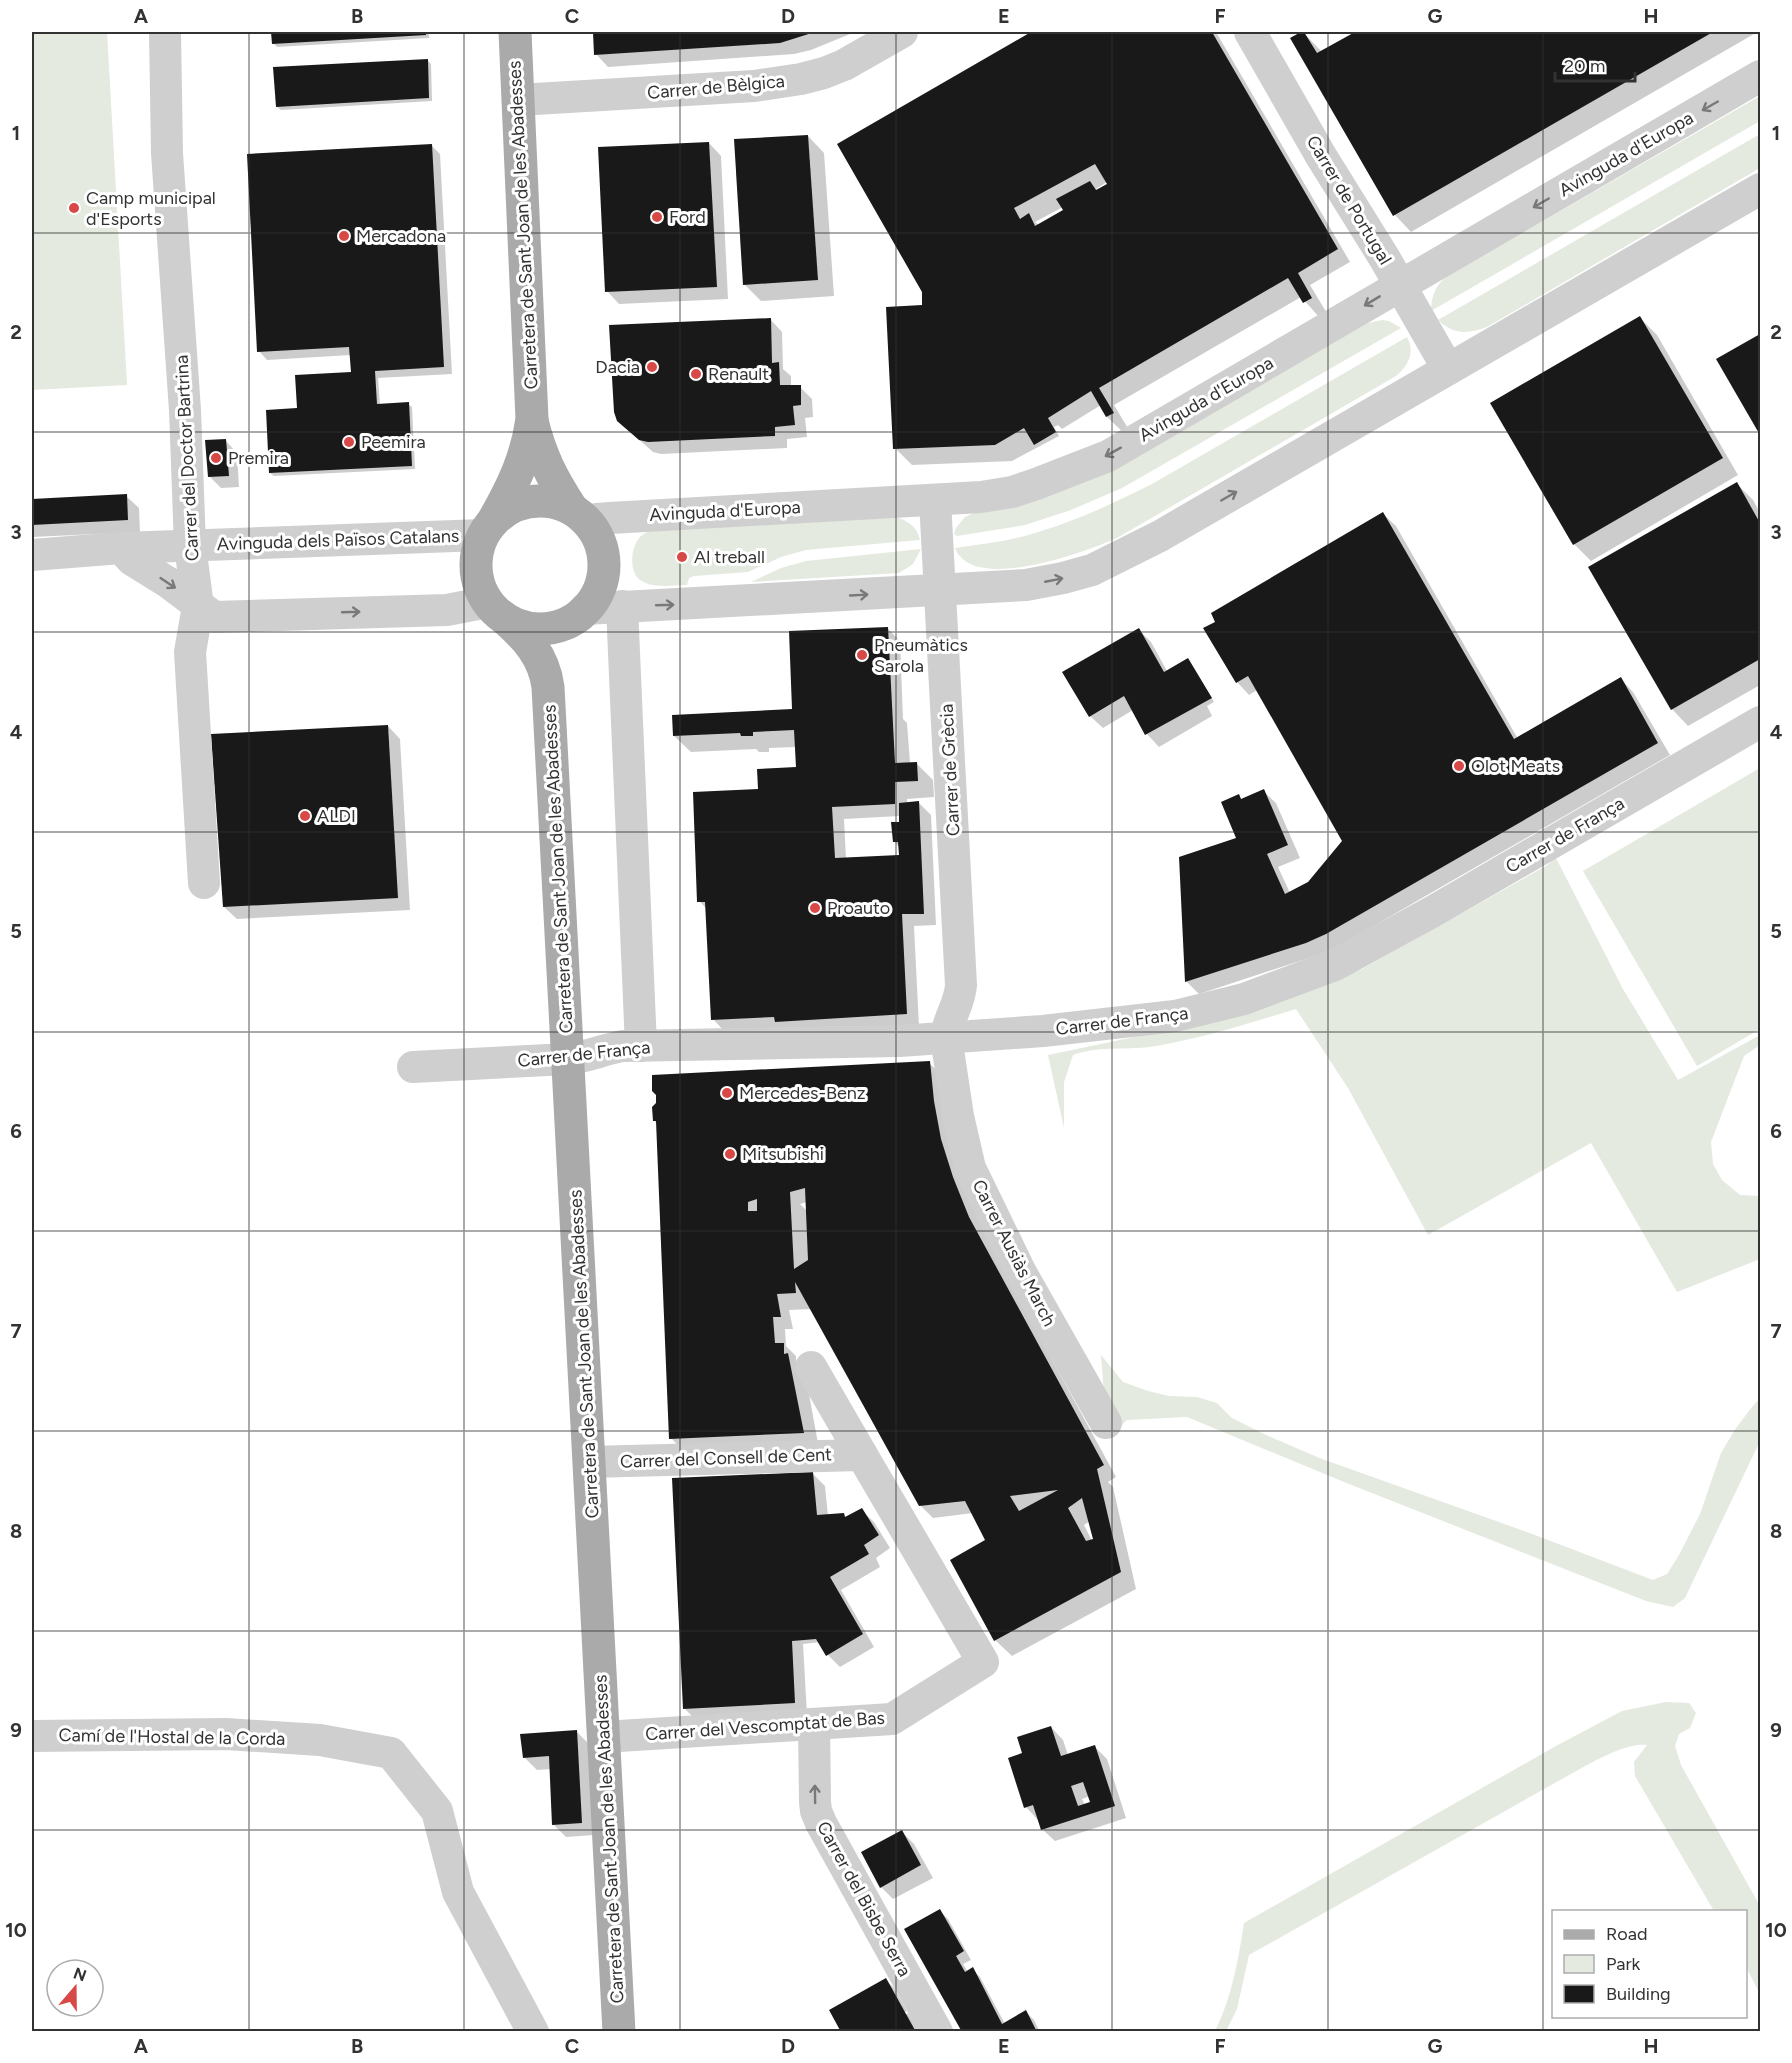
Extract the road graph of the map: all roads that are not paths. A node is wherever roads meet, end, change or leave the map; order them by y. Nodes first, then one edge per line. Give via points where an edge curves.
1 (165, 32) edge
2 (515, 32) edge
3 (902, 32) edge
4 (1250, 32) edge
5 (1761, 76) edge
6 (518, 100) junction
7 (1761, 189) edge
8 (1400, 285) junction
9 (1448, 369) junction
10 (532, 419) junction
11 (935, 500) junction
12 (580, 516) junction
13 (488, 528) junction
14 (190, 546) junction
15 (121, 548) junction
16 (32, 555) edge
17 (941, 590) junction
18 (198, 606) junction
19 (622, 606) junction
20 (496, 610) junction
21 (579, 614) junction
22 (547, 677) junction
23 (1761, 722) edge
24 (204, 883) dead end
25 (946, 1037) junction
26 (641, 1046) junction
27 (568, 1059) junction
28 (413, 1067) dead end
29 (811, 1367) dead end
30 (1106, 1423) dead end
31 (862, 1455) junction
32 (590, 1462) junction
33 (984, 1662) joint
34 (814, 1724) junction
35 (32, 1736) edge
36 (603, 1737) junction
37 (533, 2031) edge
38 (619, 2031) edge
39 (937, 2031) edge

1 - 14 street, Carrer del Doctor Bartrina via 167,153
2 - 6 main road, Carretera de Sant Joan de les Abadesses
3 - 6 street, Carrer de Bèlgica via 844,65 801,79 754,86
4 - 8 street, Carrer de Portugal
5 -> 8 street, Avinguda d'Europa
6 - 10 main road, Carretera de Sant Joan de les Abadesses
7 - 9 street
8 - 9 street, Carrer de Portugal
8 -> 11 street, Avinguda d'Europa via 1108,456 1012,492
17 -> 9 street via 1026,585 1092,570 1160,536
10 - 12 main road, Carretera de Sant Joan de les Abadesses via 542,457
10 - 13 main road, Carretera de Sant Joan de les Abadesses via 521,467
11 - 12 street, Avinguda d'Europa via 597,519
11 - 17 street, Carrer de Grècia
12 - 13 main road via 555,502 522,503 506,510
12 - 21 main road via 597,536 604,567 595,597
13 - 14 street, Avinguda dels Països Catalans
13 - 20 main road via 476,562 481,590
14 - 15 street, Avinguda dels Països Catalans
14 - 18 street, Carrer del Doctor Bartrina
15 - 16 street, Avinguda dels Països Catalans
15 -> 18 street
19 -> 17 street
17 - 25 street, Carrer de Grècia via 961,985
18 -> 20 street via 214,617
18 - 24 street, Carrer del Doctor Bartrina via 190,652
19 - 21 street
19 - 26 street
20 - 21 main road via 516,624 531,628 560,625
20 - 22 main road, Carretera de Sant Joan de les Abadesses via 532,645
21 - 22 main road, Carretera de Sant Joan de les Abadesses via 557,646
22 - 27 main road, Carretera de Sant Joan de les Abadesses
23 - 25 street, Carrer de França via 1335,965 1244,999 1175,1016
25 - 26 street, Carrer de França
25 - 30 street, Carrer Ausiàs March via 970,1168 1020,1271
26 - 27 street, Carrer de França via 612,1048
27 - 28 street, Carrer de França
27 - 32 main road, Carretera de Sant Joan de les Abadesses
29 - 31 street, Carrer del Consell de Cent
31 - 32 street, Carrer del Consell de Cent
31 - 33 street, Carrer del Consell de Cent
32 - 36 main road, Carretera de Sant Joan de les Abadesses
33 - 34 street, Carrer del Vescomptat de Bas via 892,1719
34 - 36 street, Carrer del Vescomptat de Bas
39 -> 34 street, Carrer del Bisbe Serra via 816,1811
35 - 37 street, Camí de l'Hostal de la Corda via 226,1734 320,1740 391,1753 437,1811 458,1892
36 - 38 main road, Carretera de Sant Joan de les Abadesses

